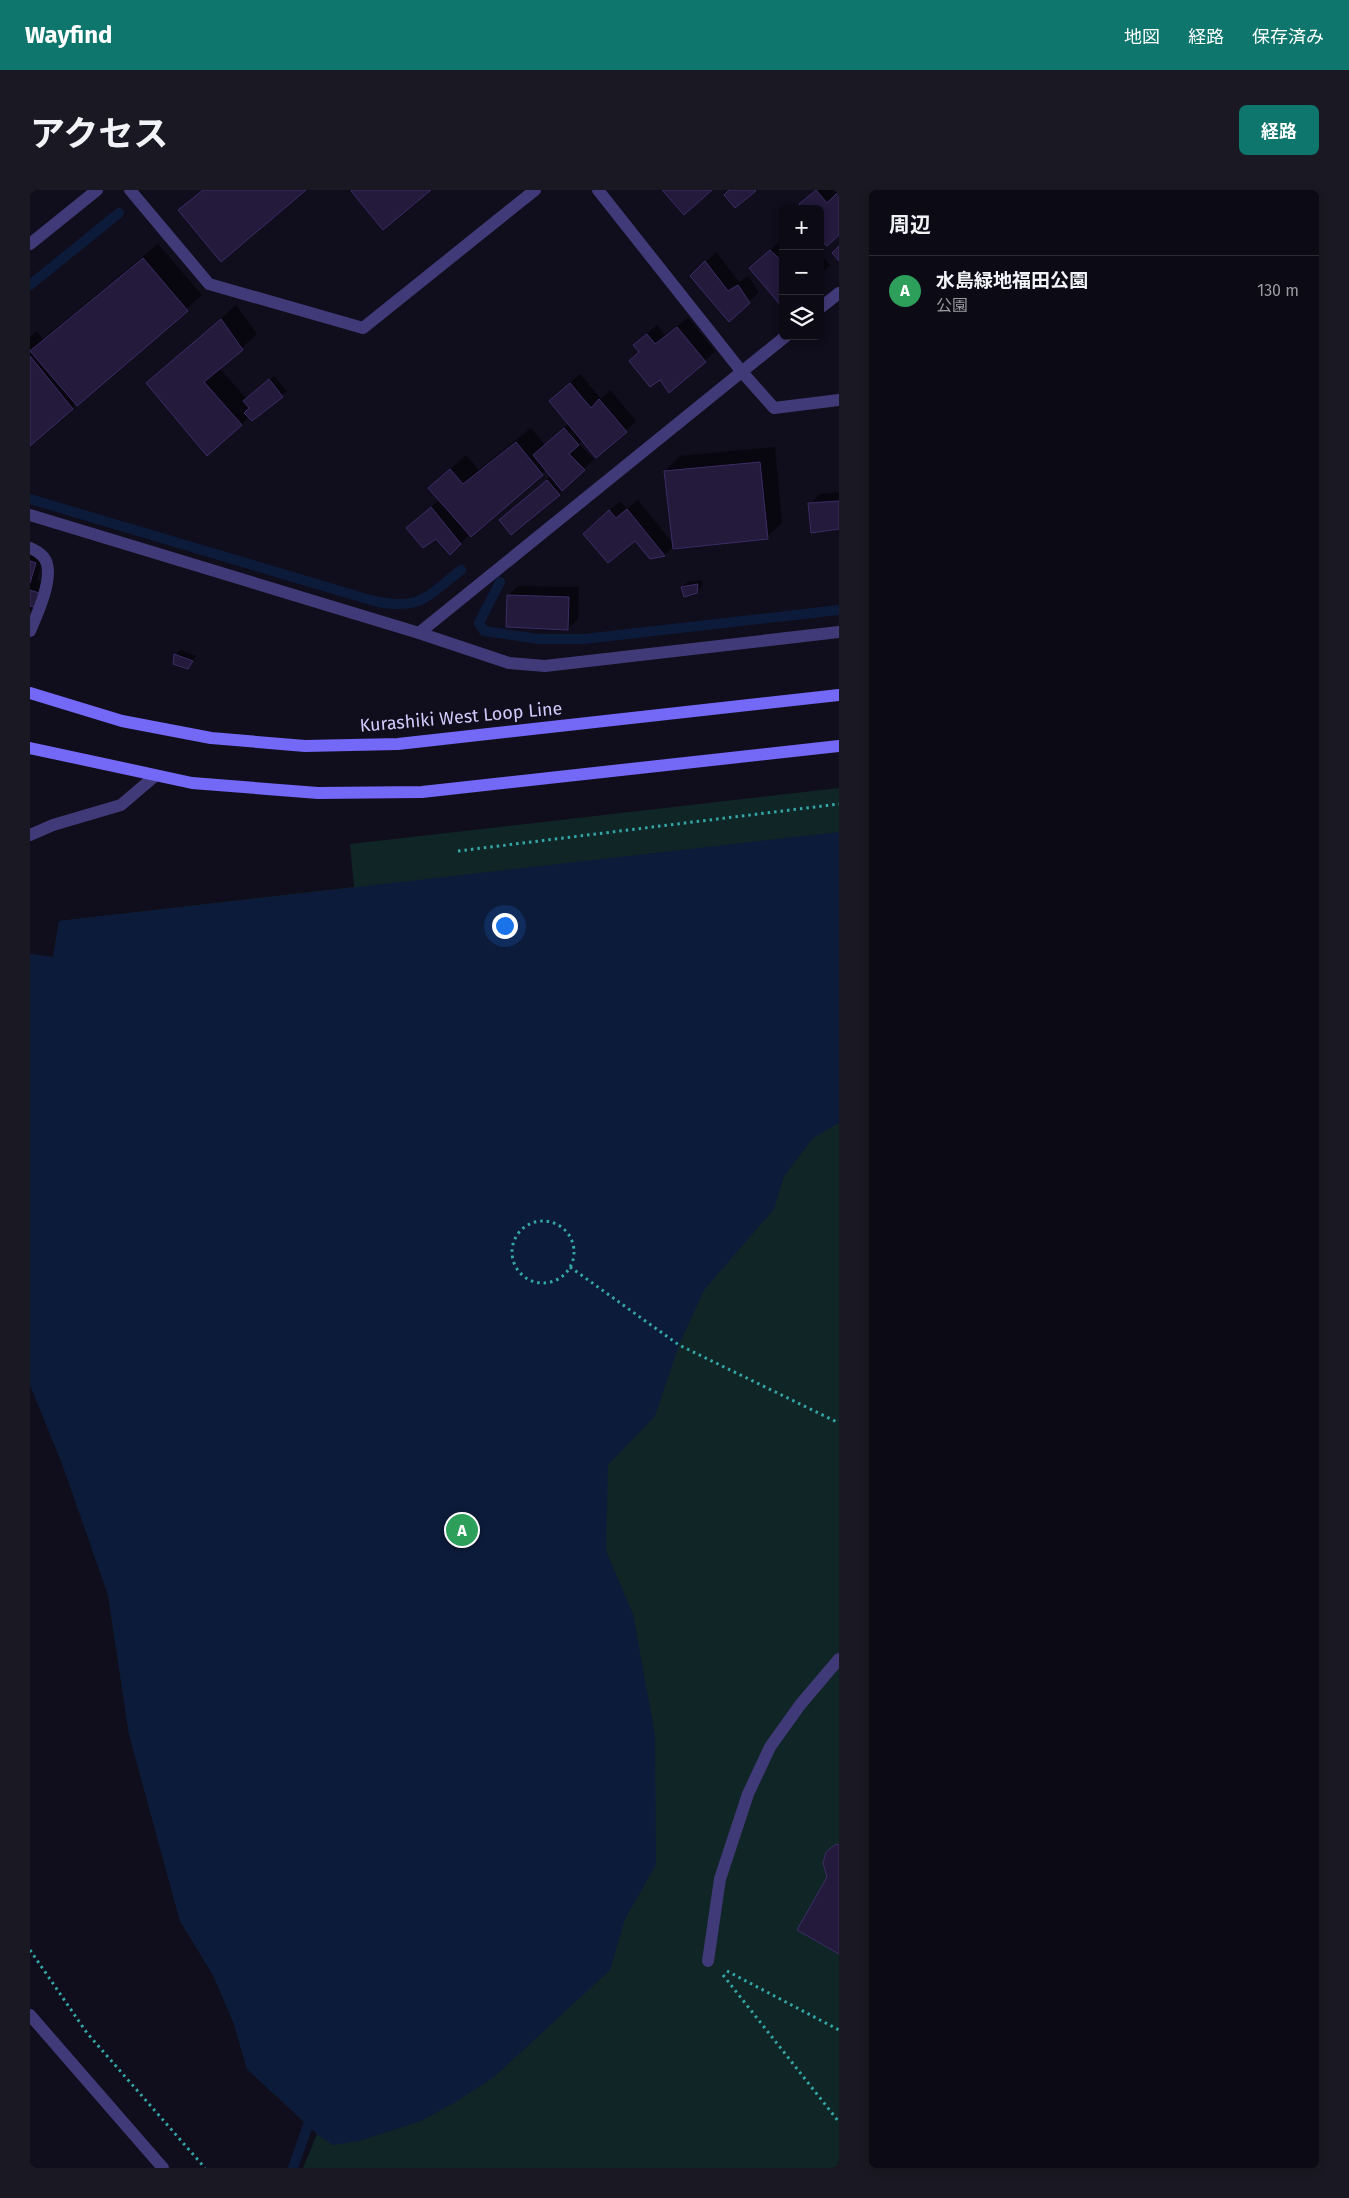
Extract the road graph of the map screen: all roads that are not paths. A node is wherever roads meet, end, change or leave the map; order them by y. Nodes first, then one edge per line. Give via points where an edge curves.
1 (97, 190) edge
2 (130, 190) edge
3 (534, 190) edge
4 (598, 190) edge
5 (30, 244) edge
6 (839, 292) edge
7 (824, 305) edge
8 (781, 340) edge
9 (742, 372) junction
10 (839, 400) edge
11 (30, 515) edge
12 (30, 548) edge
13 (30, 632) edge
14 (839, 632) edge
15 (420, 633) junction
16 (30, 693) edge
17 (839, 695) edge
18 (839, 746) edge
19 (30, 748) edge
20 (155, 776) junction
21 (30, 835) edge
22 (839, 1659) edge
23 (708, 1959) road end
24 (30, 2015) edge
25 (164, 2168) edge

1 - 5 street
2 - 3 street via 209,284 363,328
4 - 9 street
6 - 7 street
8 - 9 street
9 - 10 street via 774,408
9 - 15 street
11 - 15 street
12 - 13 street via 47,563 48,580
14 - 15 street via 545,666 509,663
16 - 17 main road, Kurashiki West Loop Line via 122,722 211,738 305,746 398,744
18 - 20 main road via 422,792 318,793 192,783
19 - 20 main road
20 - 21 street via 121,805
22 - 23 street via 770,1746 748,1794 720,1879
24 - 25 street

